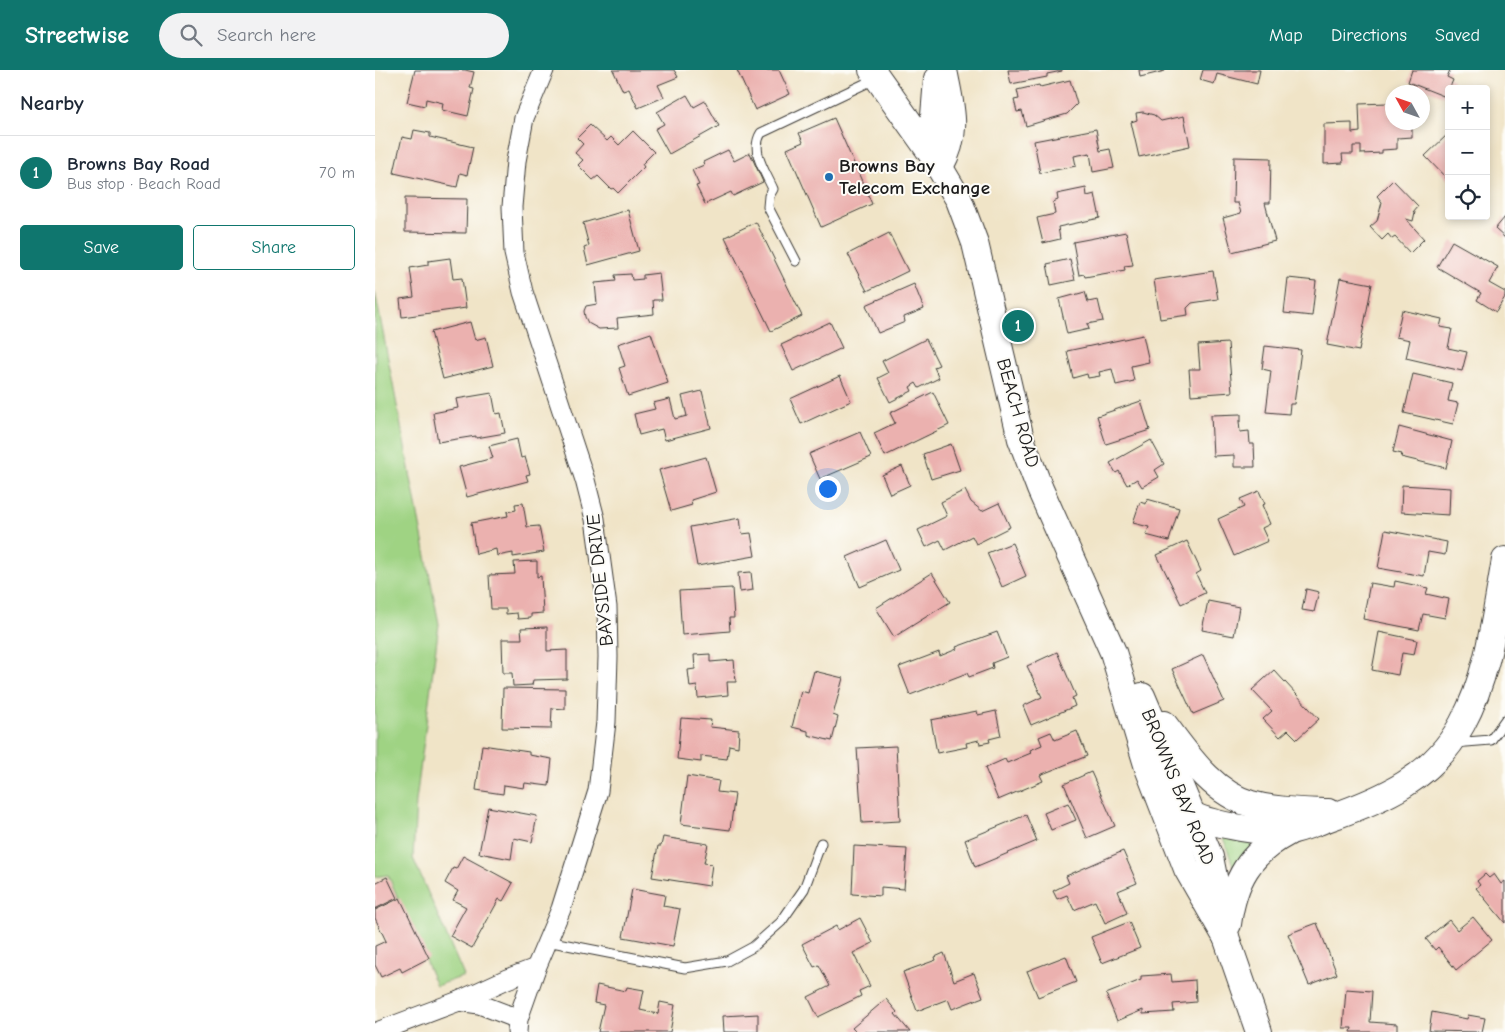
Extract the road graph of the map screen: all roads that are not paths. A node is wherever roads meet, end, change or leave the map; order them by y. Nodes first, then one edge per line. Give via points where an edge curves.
1 (544, 70) edge
2 (937, 70) edge
3 (943, 70) edge
4 (875, 74) edge
5 (936, 160) junction
6 (796, 261) dead end
7 (1505, 560) edge
8 (1113, 652) junction
9 (1142, 696) junction
10 (1505, 720) edge
11 (1449, 744) junction
12 (1148, 768) junction
13 (1342, 813) junction
14 (1193, 815) junction
15 (1289, 832) junction
16 (821, 843) dead end
17 (1226, 937) junction
18 (547, 942) junction
19 (536, 968) junction
20 (459, 1001) junction
21 (517, 1026) edge
22 (377, 1032) edge
23 (1259, 1032) edge

1 - 18 street, BAYSIDE DRIVE via 524,118 516,161 512,208 514,253 523,292 595,519 607,606 608,657 606,722 598,791 561,909
2 - 5 main road
3 - 5 main road via 953,119 948,152
4 - 5 main road, BEACH ROAD
4 - 6 lane via 761,133 757,140 756,150 773,189 768,207
5 - 8 main road, BEACH ROAD via 959,200 975,243 1021,439
7 - 11 main road, BEACH ROAD via 1481,681 1462,725
8 - 9 main road, BEACH ROAD
8 - 12 main road, BEACH ROAD
9 - 13 main road, BEACH ROAD via 1203,771 1226,792 1250,804
9 - 14 main road, BROWNS BAY ROAD
10 - 11 lane via 1491,740
11 - 13 main road, BEACH ROAD via 1419,775 1403,786
12 - 14 main road via 1171,798
12 - 17 main road, BROWNS BAY ROAD via 1187,869
13 - 15 main road, BEACH ROAD
14 - 15 main road, BEACH ROAD via 1211,822
14 - 17 main road, BROWNS BAY ROAD via 1210,858
15 - 17 main road via 1263,847 1251,861 1235,888
16 - 18 lane via 804,889 781,922 753,947 727,961 685,968
17 - 23 main road, BROWNS BAY ROAD
18 - 19 street, BAYSIDE DRIVE
19 - 20 street
19 - 21 street, BAYSIDE DRIVE
20 - 21 street via 479,1004
20 - 22 street

